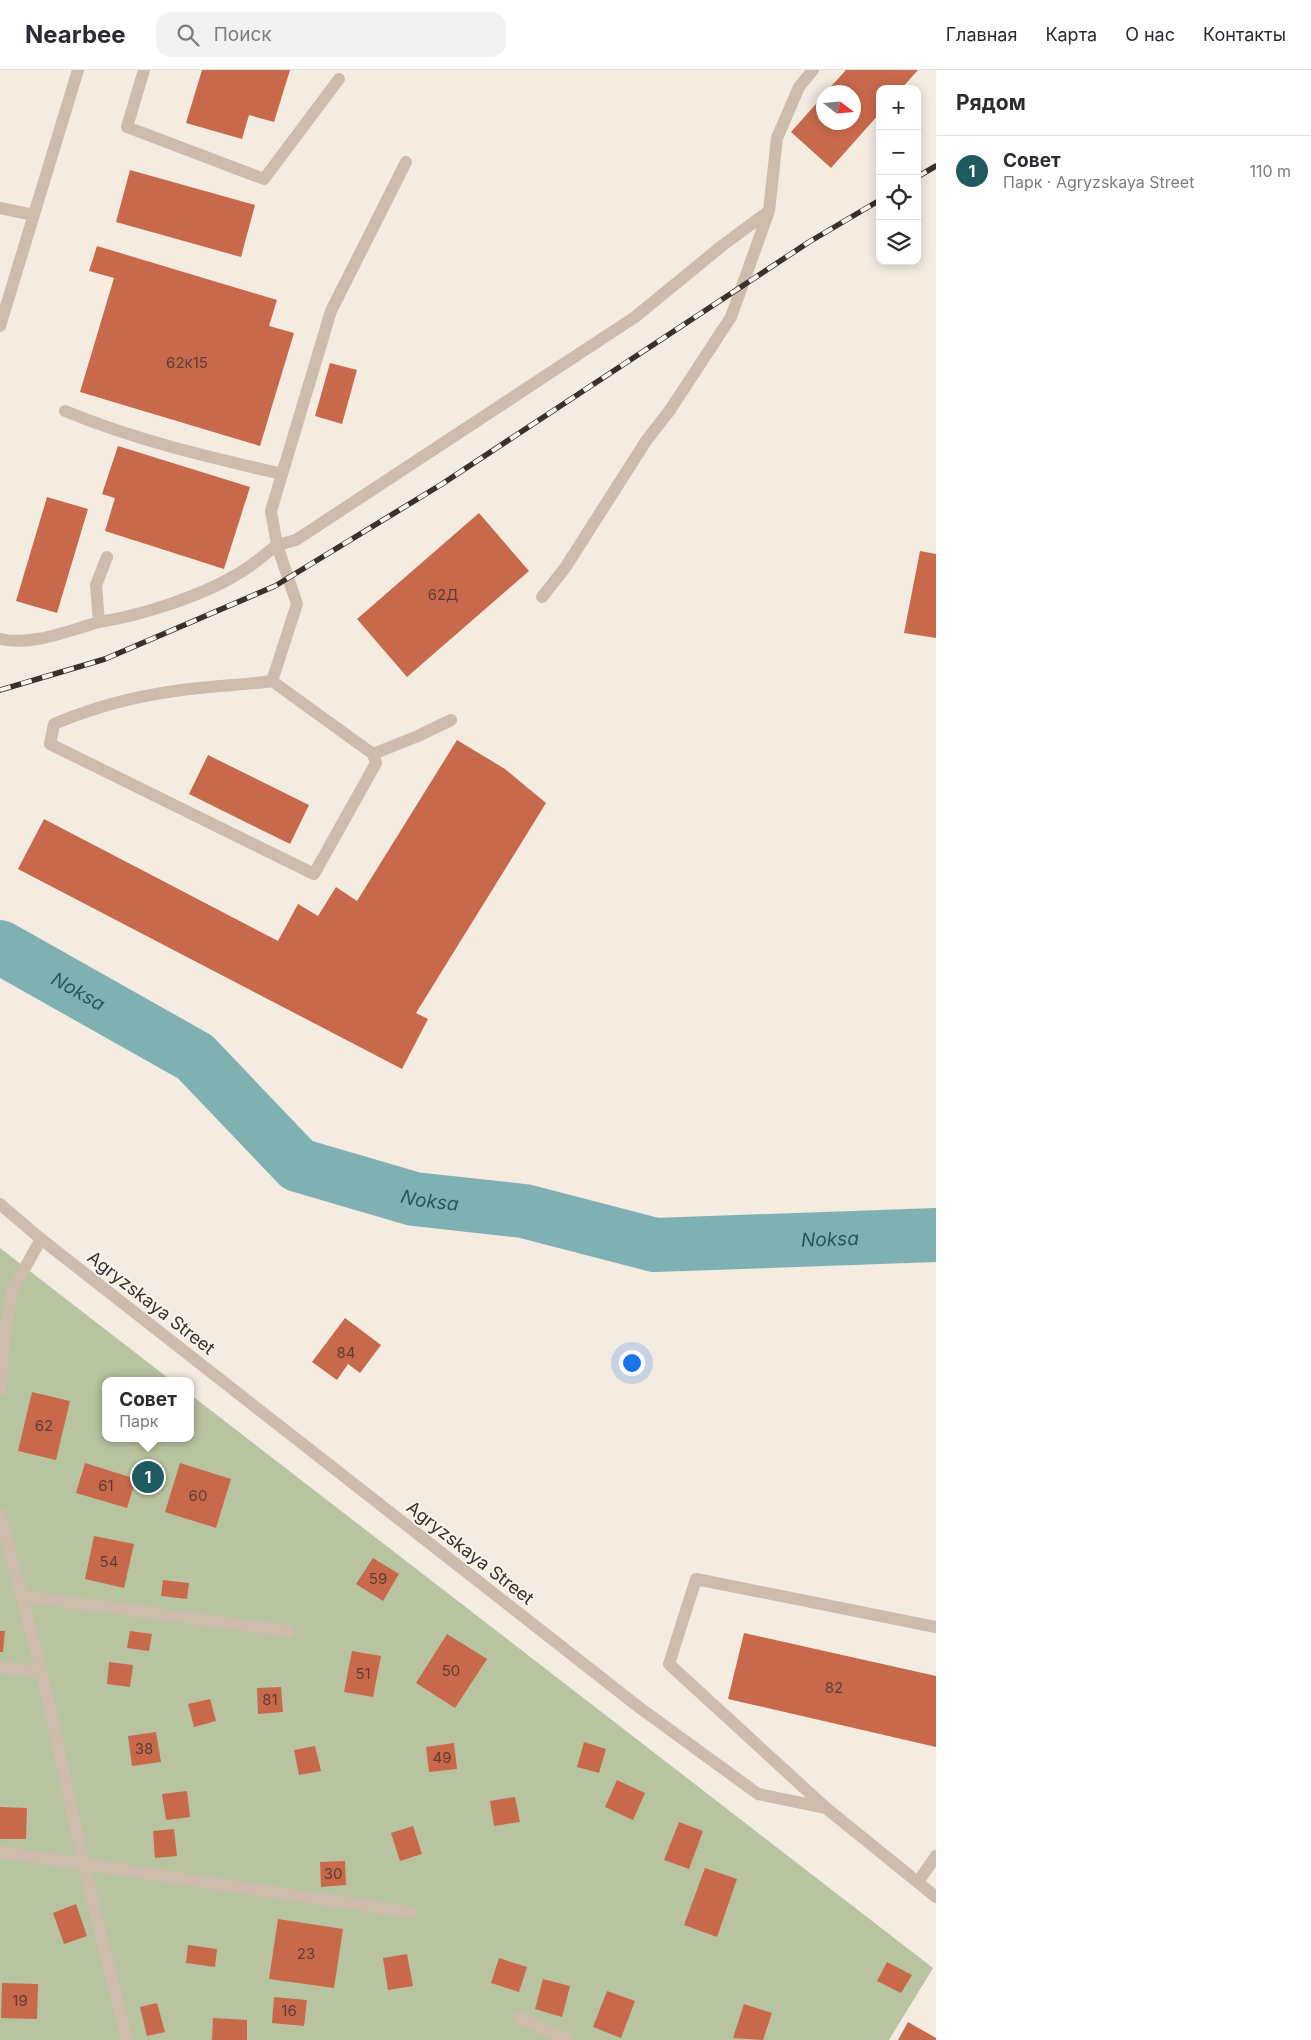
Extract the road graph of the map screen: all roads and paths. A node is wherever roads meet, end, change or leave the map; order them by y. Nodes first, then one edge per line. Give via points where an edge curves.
1 (78, 70) edge
2 (144, 70) edge
3 (812, 70) edge
4 (339, 79) dead end
5 (406, 162) dead end
6 (0, 208) edge
7 (768, 211) junction
8 (34, 215) junction
9 (0, 326) edge
10 (65, 411) dead end
11 (282, 474) junction
12 (277, 545) junction
13 (107, 557) dead end
14 (542, 598) dead end
15 (99, 622) junction
16 (0, 639) edge
17 (272, 681) junction
18 (451, 720) dead end
19 (373, 754) junction
20 (0, 1204) edge
21 (41, 1239) junction
22 (2, 1331) edge
23 (0, 1390) edge
24 (0, 1514) edge
25 (24, 1596) junction
26 (936, 1626) edge
27 (288, 1631) dead end
28 (0, 1667) edge
29 (42, 1673) junction
30 (826, 1808) junction
31 (0, 1852) edge
32 (936, 1856) edge
33 (84, 1865) junction
34 (918, 1882) junction
35 (936, 1897) edge
36 (410, 1912) dead end
37 (520, 2018) dead end
38 (127, 2040) edge
39 (567, 2040) edge

1 - 8 street
2 - 4 street via 127,127 264,179
3 - 7 street via 799,87 777,138
5 - 11 street via 331,311
6 - 8 street
7 - 12 street via 635,316 296,540
7 - 14 street via 731,317
8 - 9 street
10 - 11 street via 168,447
11 - 12 street via 271,511
12 - 15 street via 236,575 174,602
12 - 17 street via 298,604
13 - 15 street via 96,584
15 - 16 street via 35,640 14,642
17 - 19 street
17 - 19 street via 116,701 54,724 50,744 314,874 376,763
18 - 19 street
20 - 21 street, Agryzskaya Street
21 - 22 street via 12,1291
21 - 30 street, Agryzskaya Street via 671,1731 758,1794
22 - 23 street
24 - 25 street
25 - 27 street
25 - 29 street
26 - 30 street via 696,1579 669,1664
28 - 29 street
29 - 33 street
30 - 34 street, Agryzskaya Street
31 - 33 street
32 - 34 street
33 - 36 street
33 - 38 street
34 - 35 street, Agryzskaya Street
37 - 39 street

